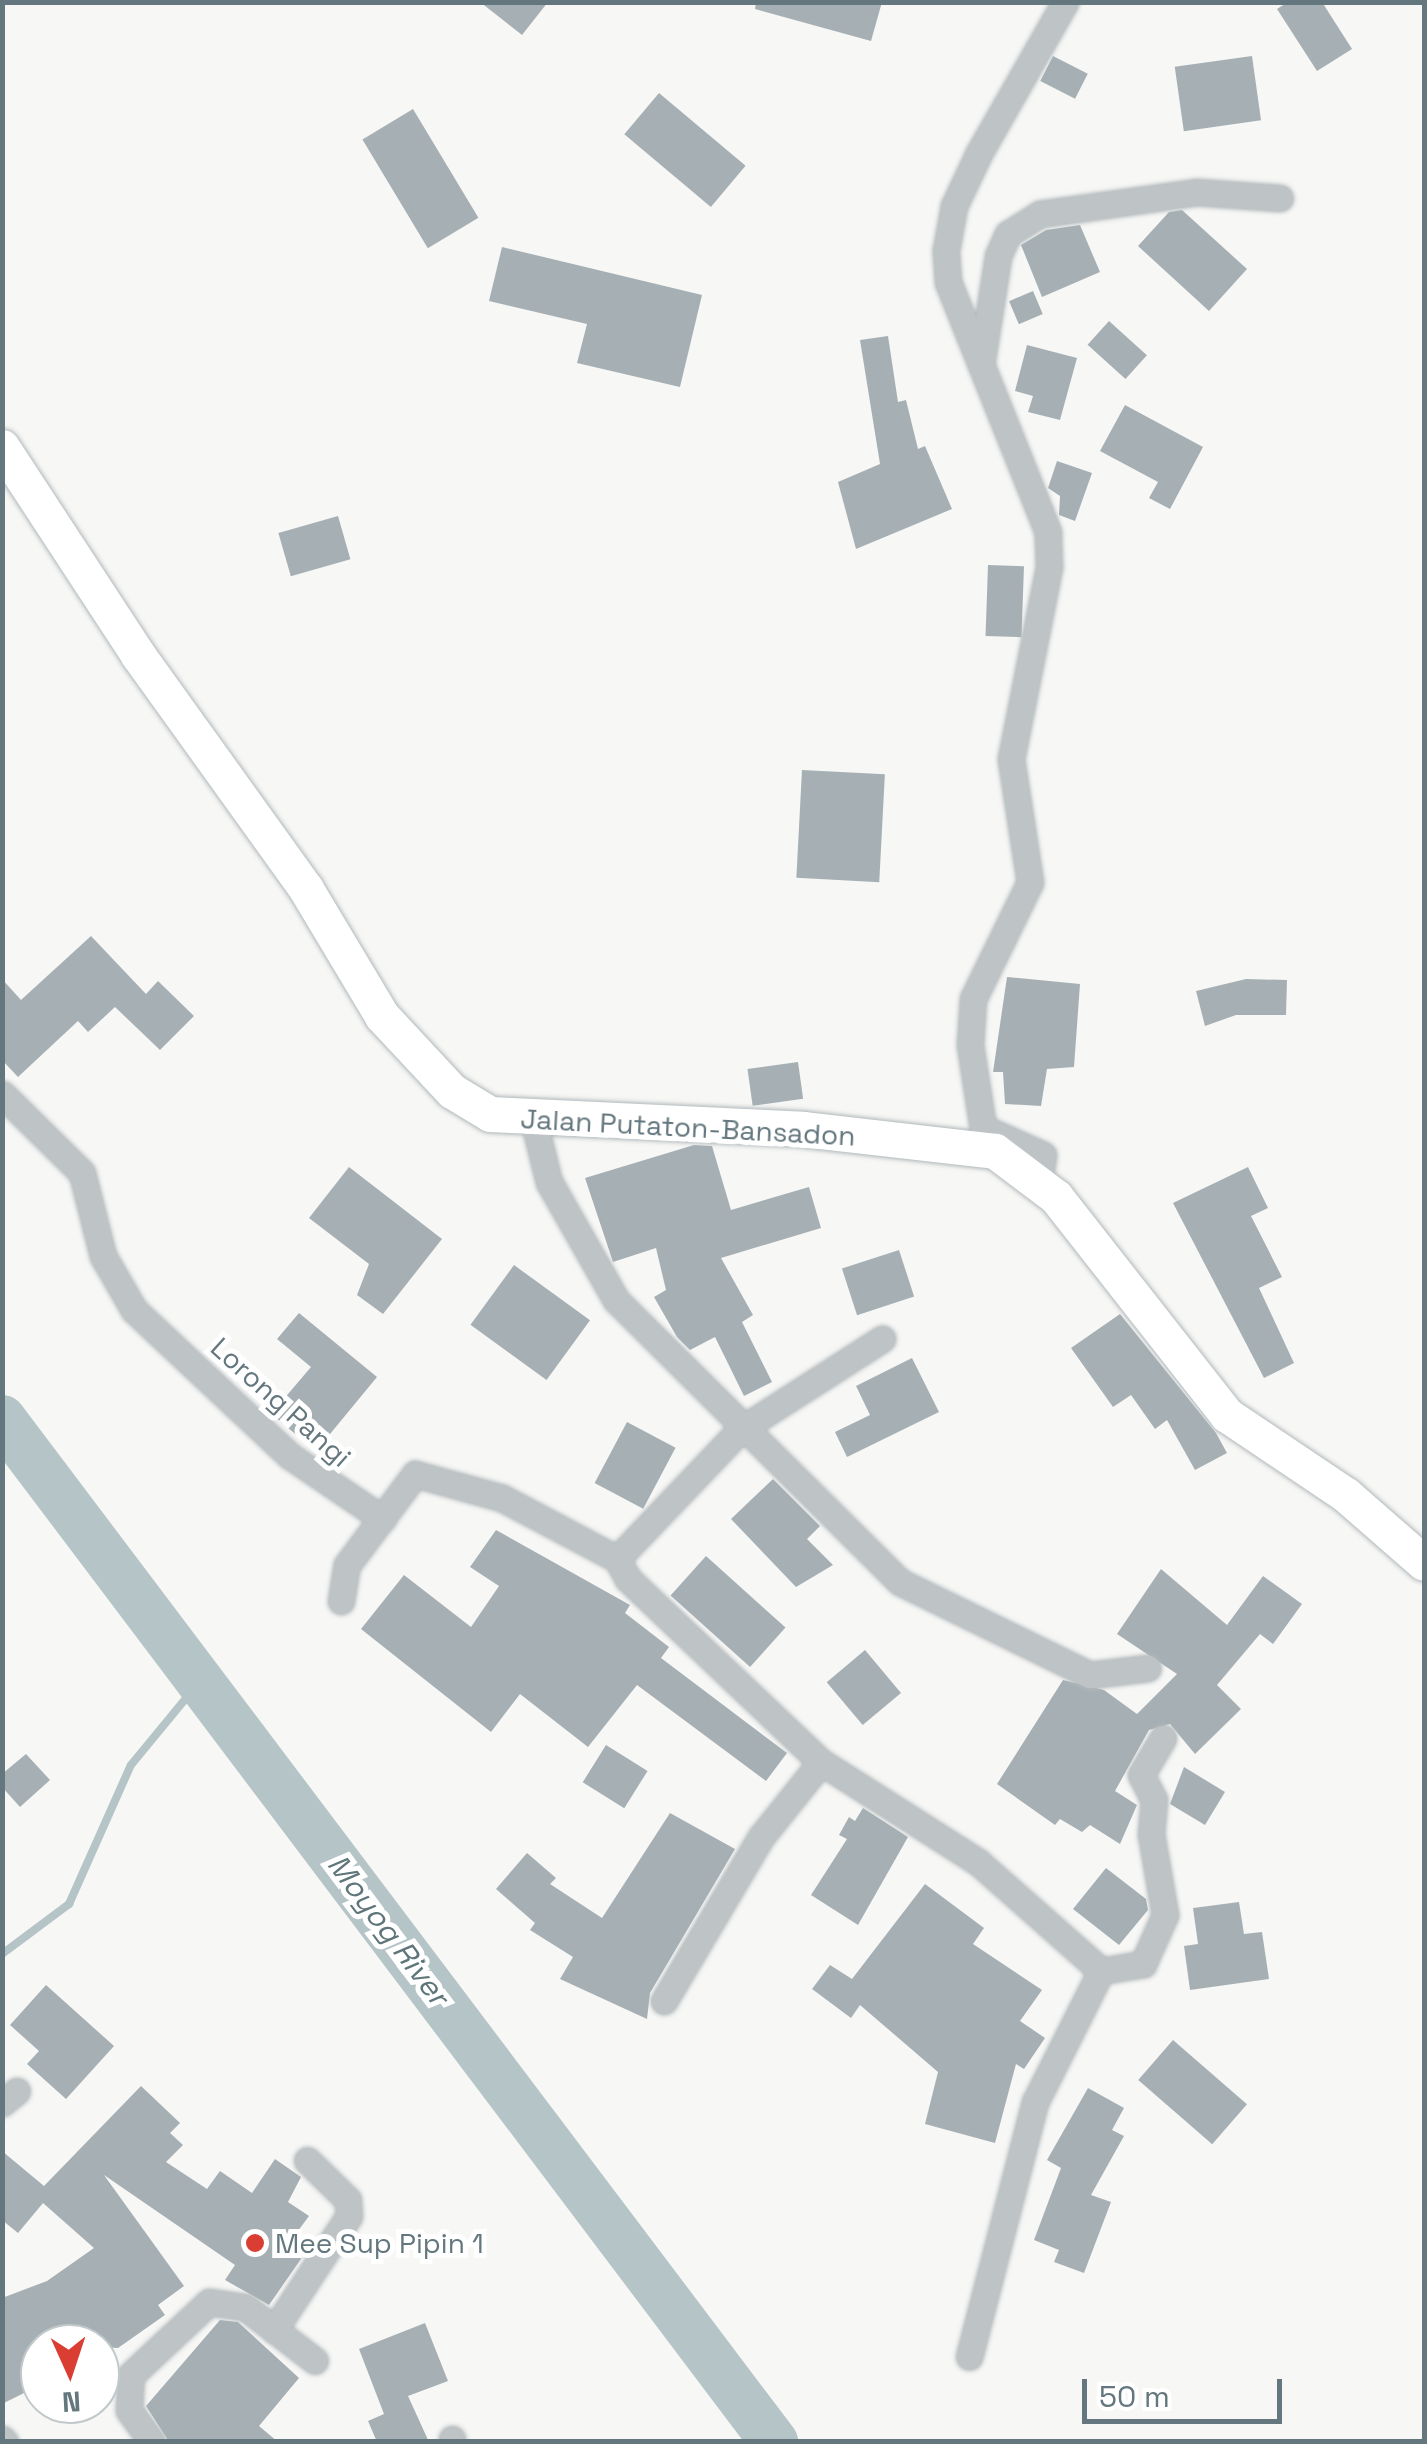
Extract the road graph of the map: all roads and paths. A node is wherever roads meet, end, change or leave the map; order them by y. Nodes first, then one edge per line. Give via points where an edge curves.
1 (1065, 2) edge
2 (1280, 198) dead end
3 (981, 365) junction
4 (2, 447) edge
5 (2, 1094) edge
6 (533, 1118) junction
7 (1039, 1184) junction
8 (882, 1340) dead end
9 (740, 1430) junction
10 (383, 1519) junction
11 (616, 1559) junction
12 (1424, 1564) edge
13 (341, 1601) dead end
14 (1148, 1668) dead end
15 (1163, 1738) dead end
16 (820, 1762) junction
17 (1101, 1970) junction
18 (664, 2000) dead end
19 (307, 2160) dead end
20 (274, 2330) junction
21 (969, 2357) dead end
22 (315, 2361) dead end
23 (152, 2442) edge

1 - 3 street via 954,206 948,282
2 - 3 street via 1196,192 1073,203 1040,214 1008,234 998,256
3 - 7 street via 1030,477 1048,532 1049,567 1011,759 1030,882 972,999 970,1045 983,1128 1043,1155
4 - 6 street, Jalan Putaton-Bansadon via 138,656 306,889 382,1016 452,1091 490,1114
5 - 10 street, Lorong Pangi via 82,1173 103,1256 134,1310 290,1456
6 - 7 street, Jalan Putaton-Bansadon via 803,1129 995,1151
6 - 9 street via 549,1182 616,1300
7 - 12 street, Jalan Putaton-Bansadon via 1137,1295 1226,1415 1346,1495
8 - 9 street
9 - 11 street
9 - 14 street via 924,1597 1090,1674
10 - 11 street via 415,1474 502,1498
10 - 13 street via 347,1565
11 - 16 street via 628,1579
15 - 17 street via 1141,1774 1154,1800 1151,1834 1165,1915 1143,1964
16 - 17 street via 927,1824
16 - 18 street via 761,1837
17 - 21 street via 1035,2102
19 - 20 street via 348,2200 349,2216
20 - 22 street
20 - 23 street via 245,2307 209,2302 131,2376 129,2410

